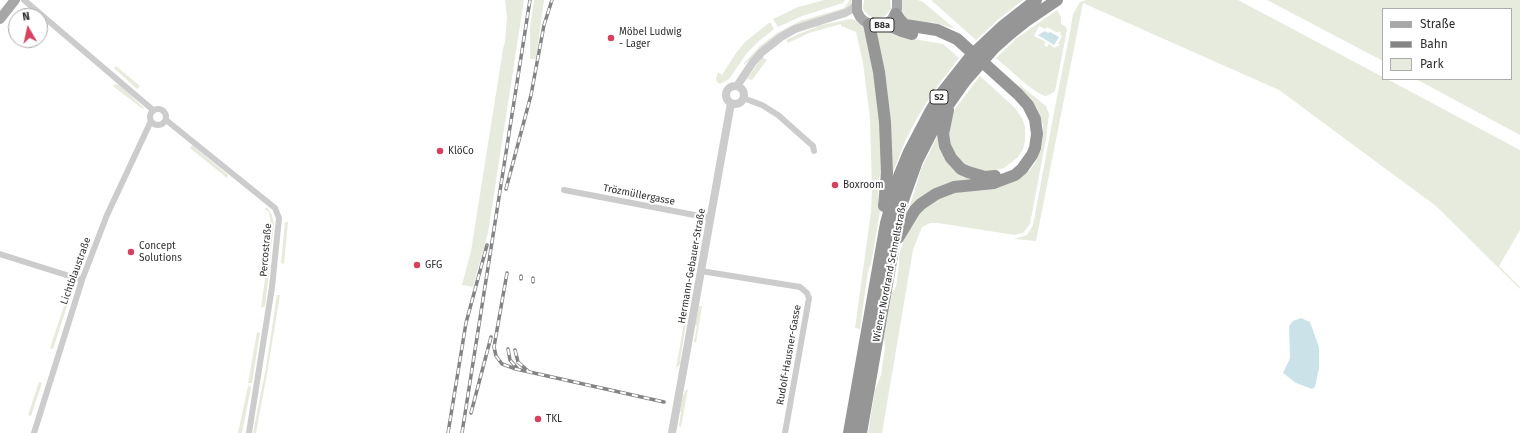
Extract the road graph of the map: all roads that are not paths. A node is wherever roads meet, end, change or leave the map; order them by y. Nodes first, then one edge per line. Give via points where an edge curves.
1 (15, 0) edge
2 (24, 0) edge
3 (897, 0) edge
4 (1036, 0) edge
5 (1057, 0) edge
6 (856, 2) edge
7 (896, 14) junction
8 (834, 17) junction
9 (0, 19) edge
10 (865, 21) junction
11 (886, 24) junction
12 (965, 51) junction
13 (985, 69) junction
14 (738, 86) junction
15 (743, 98) junction
16 (731, 103) junction
17 (948, 103) junction
18 (153, 110) junction
19 (166, 120) junction
20 (151, 122) junction
21 (814, 151) dead end
22 (564, 190) dead end
23 (710, 218) junction
24 (886, 223) junction
25 (893, 246) junction
26 (0, 254) edge
27 (701, 271) junction
28 (82, 280) junction
29 (34, 433) edge
30 (249, 433) edge
31 (672, 433) edge
32 (785, 433) edge
33 (849, 433) edge
34 (861, 433) edge

1 - 9 main road
2 - 18 street
3 - 7 main road, B8a
4 - 24 highway, Wiener Nordrand Schnellstraße / S2 via 986,41 941,94 908,152
5 - 17 highway, Wiener Nordrand Schnellstraße / S2 via 1026,21 994,48
6 - 8 street, Hermann-Gebauer-Straße via 852,9
6 - 10 main road, B8a via 857,11
7 - 11 main road, B8a
7 - 12 highway via 905,25 943,31 957,39
8 - 10 street, Hermann-Gebauer-Straße via 852,16
8 - 14 street, Hermann-Gebauer-Straße via 795,29 781,37 753,62
10 - 11 main road, B8a via 881,26
10 - 24 highway via 877,56 884,112 887,173 883,211
11 - 12 highway via 908,33 940,38
12 - 13 highway
13 - 17 highway via 1017,102 1026,116 1029,139 1026,151 1018,163 1005,172 991,176 973,174 961,169 951,158 944,140
13 - 25 highway via 1018,94 1032,112 1037,134 1032,155 1022,169 1009,178 994,183 954,187 928,198 913,214
14 - 15 street via 742,90
14 - 16 street, Hermann-Gebauer-Straße via 731,87 727,92 727,98
15 - 16 street via 738,103
15 - 21 street via 778,114 813,146
16 - 23 street, Hermann-Gebauer-Straße
17 - 25 highway, Wiener Nordrand Schnellstraße / S2 via 926,142 910,180
18 - 19 street via 163,110
18 - 20 street
19 - 20 street via 158,125
19 - 30 street, Percostraße via 275,208 279,218 274,278
20 - 28 street, Lichtblaustraße via 107,215
22 - 23 street, Trözmüllergasse
23 - 27 street, Hermann-Gebauer-Straße
24 - 33 highway, Wiener Nordrand Schnellstraße / S2
25 - 34 highway, Wiener Nordrand Schnellstraße / S2
26 - 28 street
27 - 31 street, Hermann-Gebauer-Straße
27 - 32 street, Rudolf-Hausner-Gasse via 800,287 807,293
28 - 29 street, Lichtblaustraße

